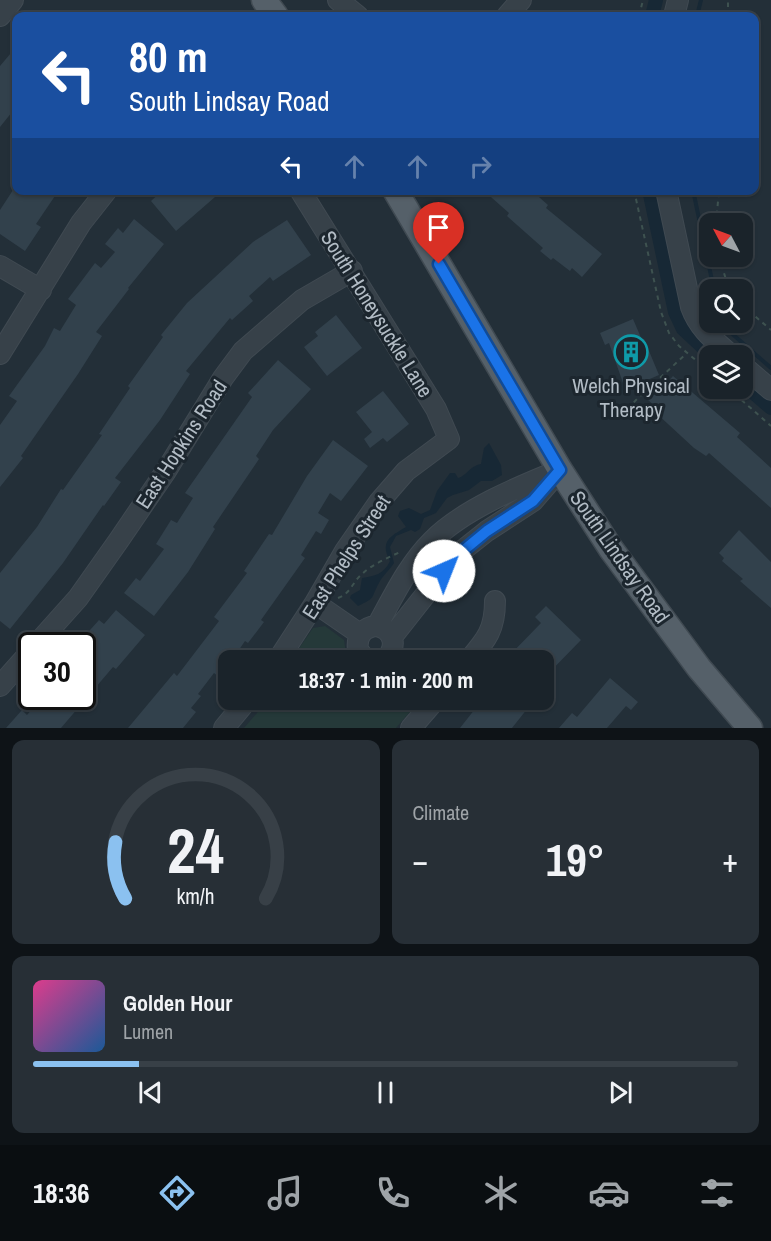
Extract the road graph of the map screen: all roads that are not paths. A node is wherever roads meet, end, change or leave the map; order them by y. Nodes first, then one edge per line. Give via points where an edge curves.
1 (13, 0) edge
2 (338, 0) edge
3 (521, 0) edge
4 (353, 12) edge
5 (510, 12) edge
6 (0, 16) edge
7 (104, 195) edge
8 (303, 195) edge
9 (398, 195) edge
10 (667, 195) edge
11 (0, 266) edge
12 (352, 271) junction
13 (41, 290) junction
14 (720, 345) edge
15 (0, 354) edge
16 (753, 374) edge
17 (771, 390) edge
18 (449, 439) joint
19 (560, 470) junction
20 (495, 601) dead end
21 (321, 607) junction
22 (48, 632) edge
23 (383, 646) edge
24 (286, 650) edge
25 (358, 650) edge
26 (477, 650) edge
27 (18, 666) edge
28 (0, 686) edge
29 (239, 710) edge
30 (427, 710) edge
31 (224, 728) edge
32 (411, 728) edge
33 (750, 728) edge

1 - 6 street
2 - 4 street
3 - 5 street
7 - 13 street via 81,223
8 - 12 street, South Honeysuckle Lane
9 - 19 main road, South Lindsay Road
10 - 14 street via 691,307 704,331
11 - 13 street
12 - 18 street, South Honeysuckle Lane via 436,409
12 - 22 street, East Hopkins Road via 302,300 243,351 119,540 78,598
13 - 15 street
16 - 17 street
18 - 21 street, East Phelps Street via 406,471 379,502 345,551
19 - 23 street via 533,501 464,550
19 - 23 street via 480,507 433,539 412,565
19 - 33 main road, South Lindsay Road via 658,614
20 - 26 street via 489,635
21 - 23 street
21 - 24 street, East Phelps Street
23 - 25 street via 357,645
27 - 28 street
29 - 31 street
30 - 32 street

